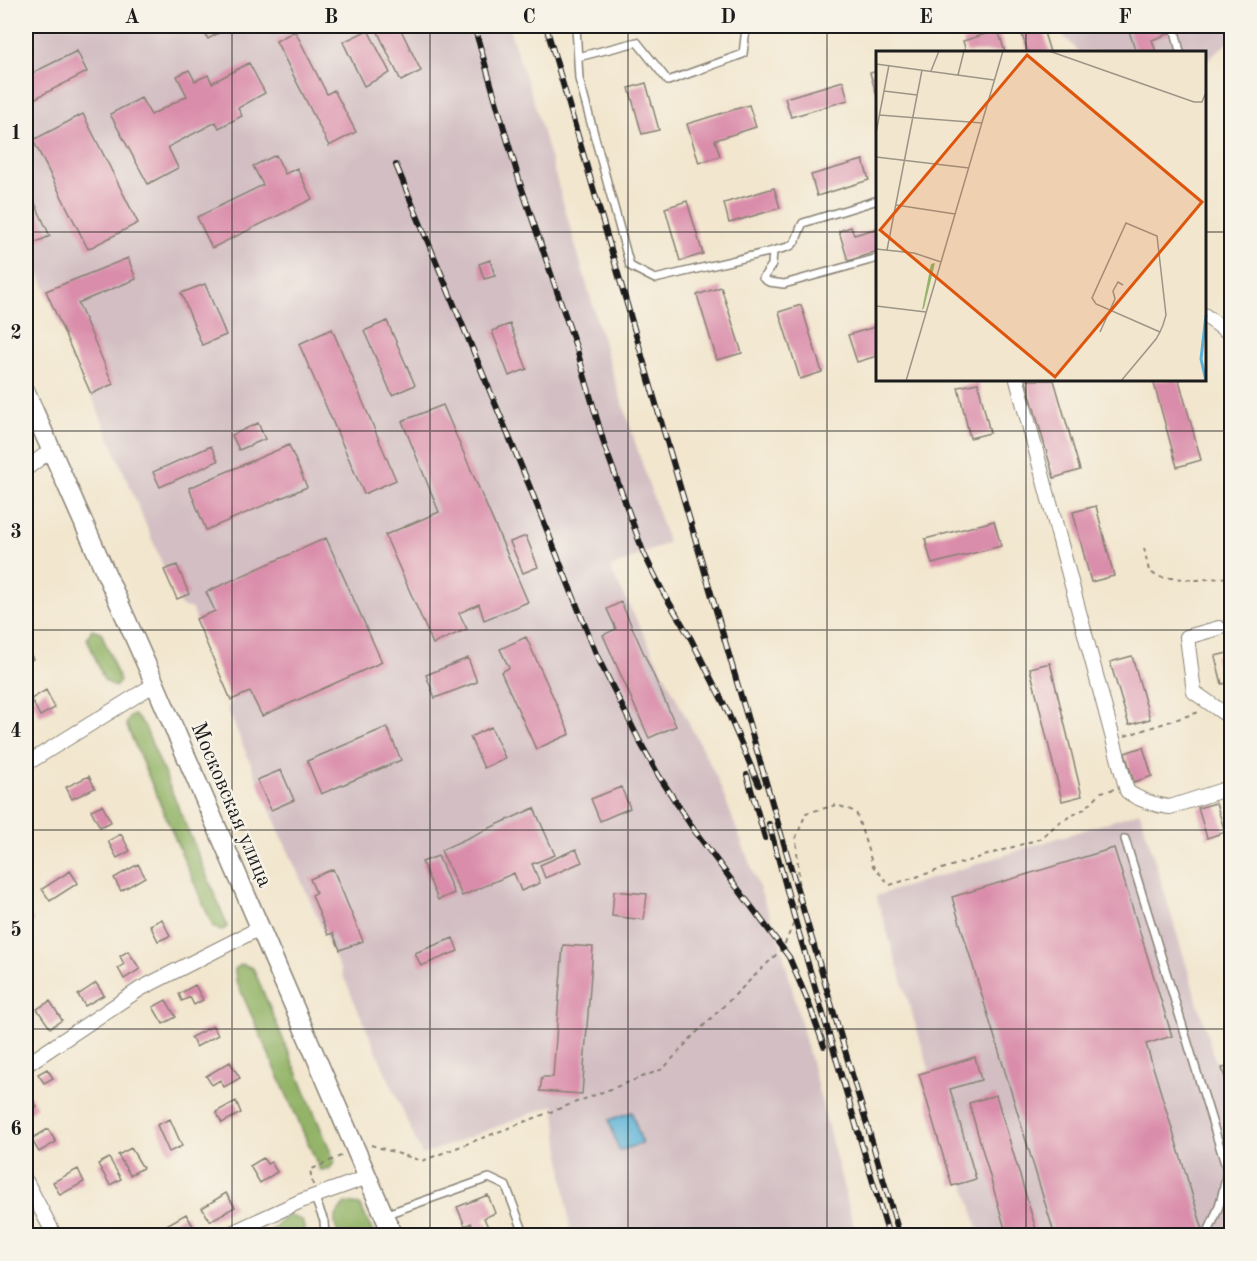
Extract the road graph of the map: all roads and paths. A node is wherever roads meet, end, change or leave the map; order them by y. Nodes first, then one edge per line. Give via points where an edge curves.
1 (576, 26) edge
2 (748, 26) edge
3 (1072, 26) edge
4 (1090, 26) edge
5 (1174, 26) edge
6 (1180, 51) edge
7 (578, 57) junction
8 (876, 201) edge
9 (773, 251) junction
10 (876, 259) edge
11 (1206, 316) edge
12 (1232, 335) edge
13 (1017, 381) edge
14 (26, 393) edge
15 (51, 450) junction
16 (26, 469) edge
17 (1144, 548) dead end
18 (1232, 577) edge
19 (1219, 628) dead end
20 (155, 684) junction
21 (1216, 707) junction
22 (1232, 719) edge
23 (1114, 740) junction
24 (26, 764) edge
25 (1126, 786) junction
26 (1232, 787) edge
27 (1125, 839) dead end
28 (260, 928) junction
29 (26, 1065) edge
30 (371, 1145) dead end
31 (343, 1155) dead end
32 (368, 1177) junction
33 (26, 1181) edge
34 (314, 1196) junction
35 (384, 1215) junction
36 (55, 1236) edge
37 (225, 1236) edge
38 (325, 1236) edge
39 (393, 1236) edge
40 (525, 1236) edge
41 (1206, 1236) edge

1 - 7 lane
2 - 7 lane via 742,54 668,81 637,42
3 - 4 lane
5 - 6 lane
7 - 9 lane via 579,79 630,267 654,279
8 - 9 lane via 804,223 794,243
9 - 10 lane via 772,265 763,278 784,284
11 - 12 street
13 - 23 street
14 - 15 main road, Московская улица
15 - 16 street
15 - 20 main road, Московская улица
17 - 18 path via 1149,571 1158,578
19 - 21 street via 1187,637 1194,692
20 - 24 street
20 - 28 main road, Московская улица
21 - 22 street
21 - 23 path
23 - 25 street
25 - 26 street via 1131,795 1165,807
25 - 30 path via 1101,792 1086,808 1060,822 1039,840 890,885 873,866 856,812 837,804 806,813 796,838 799,879 795,920 783,948 663,1069 422,1161
27 - 41 lane via 1227,1170 1218,1211
28 - 29 street via 140,989
28 - 32 main road, Московская улица
31 - 34 path via 310,1170
32 - 34 street
32 - 35 main road, Московская улица
33 - 36 street
34 - 37 street
34 - 38 lane via 324,1221
35 - 39 main road, Московская улица
35 - 40 lane via 489,1178 506,1186

